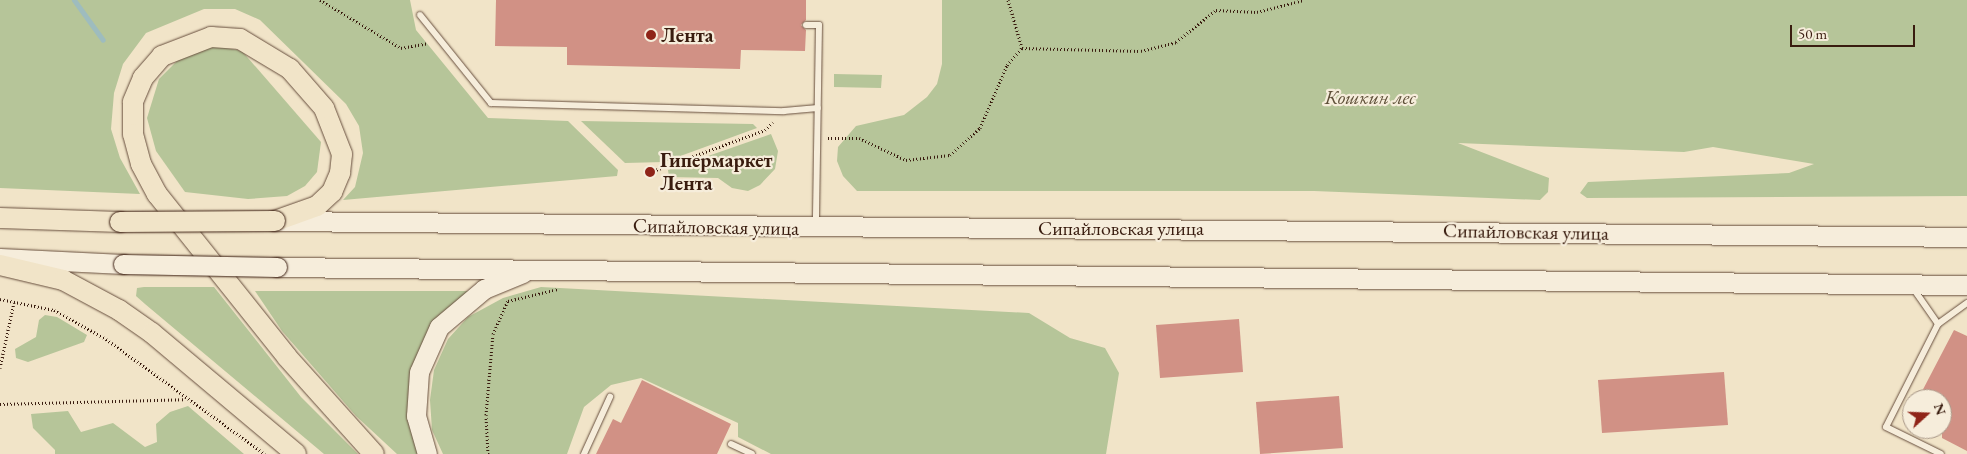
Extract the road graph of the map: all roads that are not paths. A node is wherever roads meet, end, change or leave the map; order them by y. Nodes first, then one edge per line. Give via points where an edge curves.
1 (420, 15) dead end
2 (806, 24) dead end
3 (818, 108) junction
4 (0, 218) edge
5 (275, 221) junction
6 (816, 228) junction
7 (1967, 237) edge
8 (0, 258) edge
9 (0, 265) edge
10 (531, 270) junction
11 (1911, 285) junction
12 (1967, 285) edge
13 (1967, 303) edge
14 (1938, 324) junction
15 (610, 397) dead end
16 (731, 444) dead end
17 (296, 454) edge
18 (374, 454) edge
19 (427, 454) edge
20 (584, 454) edge
21 (752, 454) edge
22 (1941, 454) edge

1 - 3 lane via 491,103 784,111
2 - 3 lane via 819,25
3 - 6 lane
4 - 5 main road, bridge via 120,222
5 - 6 main road, Сипайловская улица
5 - 18 main road via 317,206 332,192 340,172 342,154 324,108 290,69 240,39 211,37 162,56 143,78 133,102 133,134 153,187 287,357
6 - 7 main road, Сипайловская улица
8 - 10 main road, bridge via 123,264
9 - 17 main road via 63,280 119,310 152,333
10 - 11 main road
10 - 19 main road via 484,289 439,327 420,372 416,416
11 - 12 main road
11 - 14 lane
13 - 14 lane
14 - 22 lane via 1886,427
15 - 20 lane
16 - 21 lane

